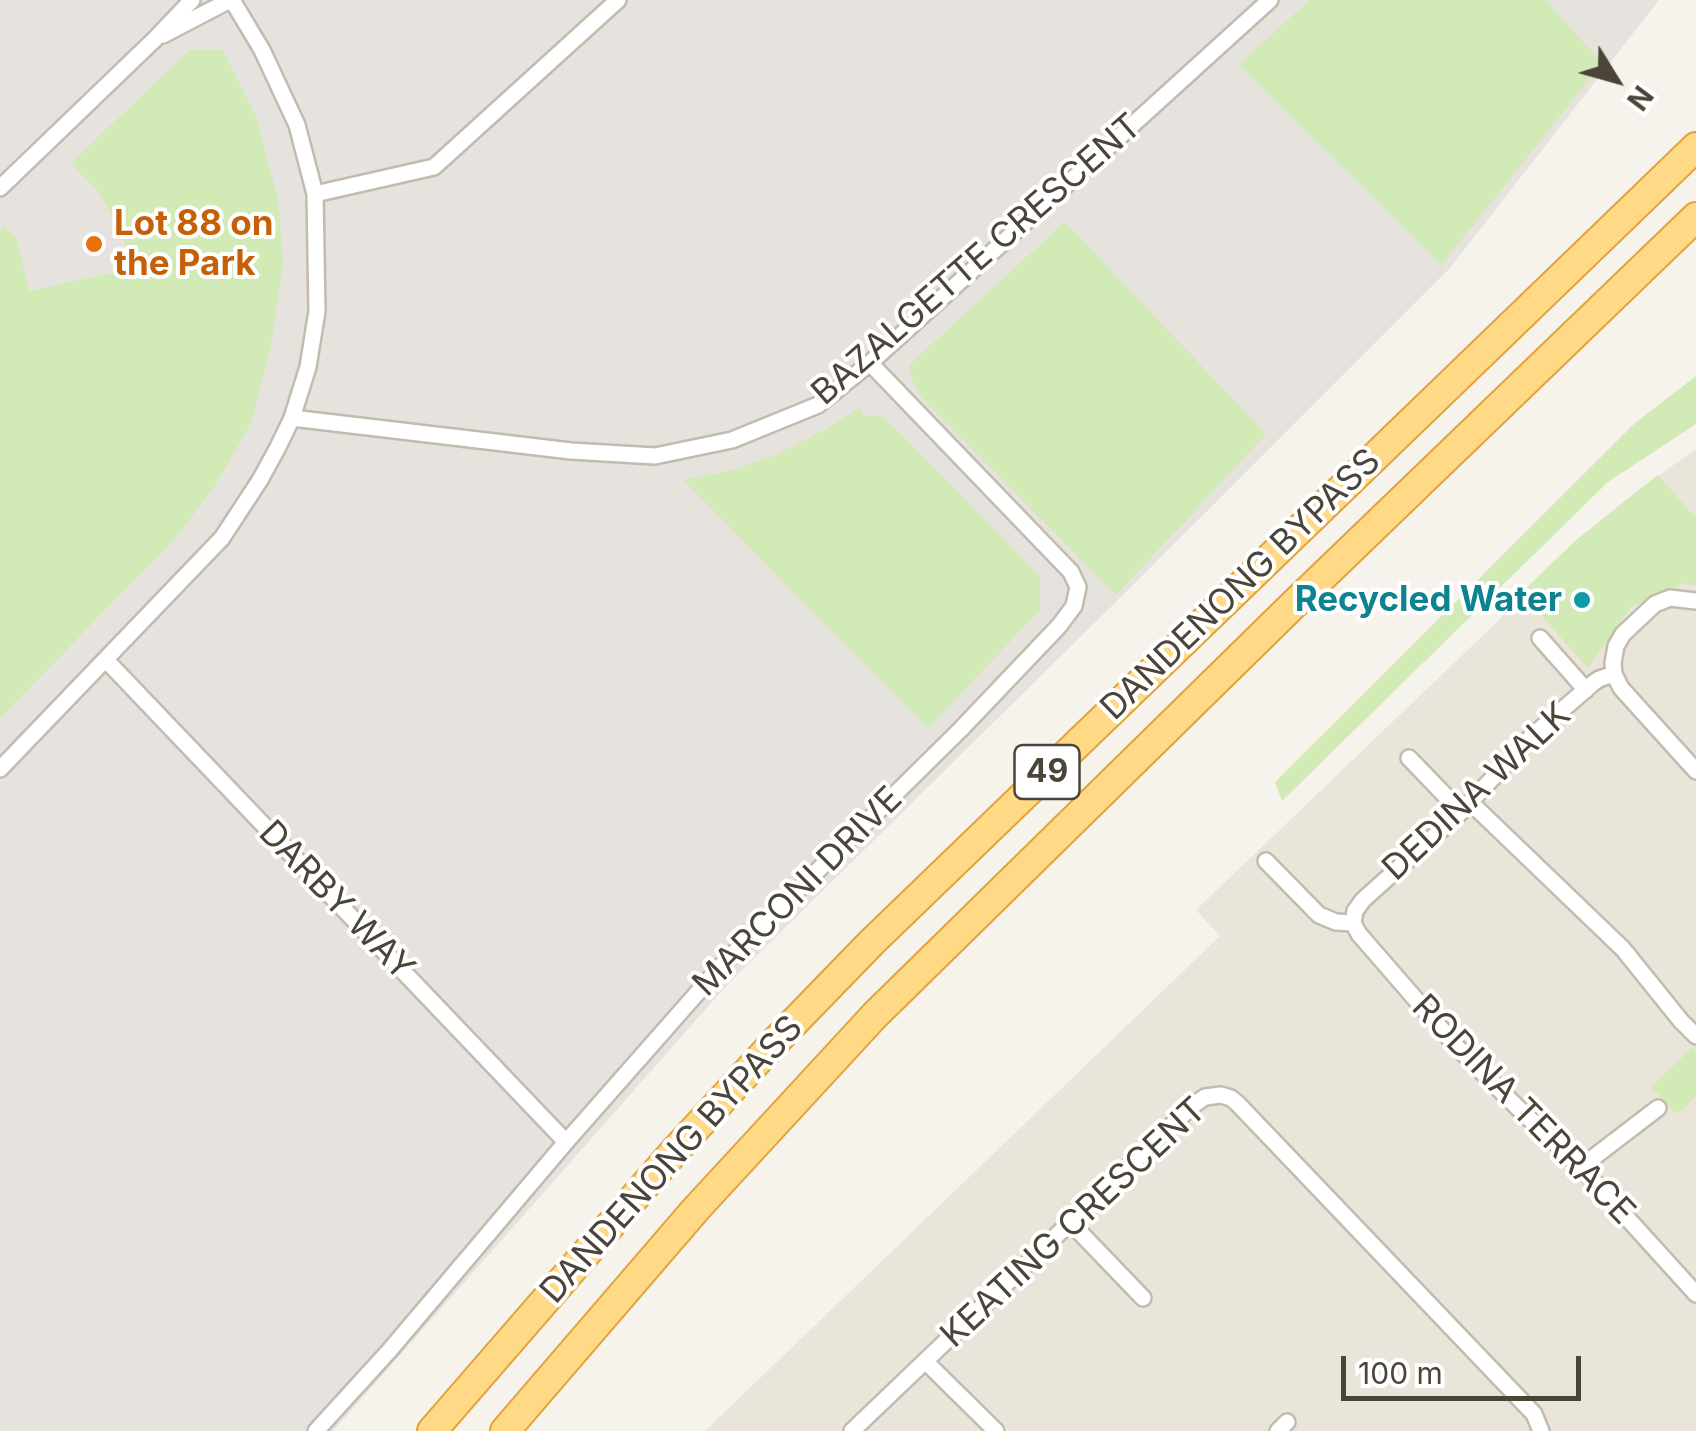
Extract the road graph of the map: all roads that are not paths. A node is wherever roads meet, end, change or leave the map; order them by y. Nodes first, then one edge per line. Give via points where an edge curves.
1 (192, 0) edge
2 (231, 0) edge
3 (618, 0) edge
4 (1270, 0) edge
5 (155, 39) junction
6 (1696, 147) edge
7 (0, 188) edge
8 (315, 194) junction
9 (1696, 216) edge
10 (870, 363) junction
11 (292, 418) junction
12 (1696, 601) edge
13 (1540, 638) dead end
14 (106, 660) junction
15 (1614, 674) junction
16 (1586, 690) junction
17 (1409, 758) dead end
18 (0, 768) edge
19 (1696, 771) edge
20 (1466, 807) junction
21 (1266, 860) dead end
22 (1353, 923) junction
23 (1696, 1036) edge
24 (1658, 1108) dead end
25 (566, 1142) junction
26 (1582, 1167) junction
27 (1070, 1222) junction
28 (1696, 1294) edge
29 (1143, 1298) dead end
30 (925, 1361) junction
31 (316, 1431) edge
32 (432, 1431) edge
33 (505, 1431) edge
34 (852, 1431) edge
35 (996, 1431) edge
36 (1541, 1431) edge

1 - 5 street
2 - 5 street
2 - 8 street via 298,125
3 - 8 street via 434,166
4 - 10 street, BAZALGETTE CRESCENT
5 - 7 street
6 - 32 highway, DANDENONG BYPASS / 49 via 872,942 695,1128
8 - 11 street via 316,311
9 - 33 highway, DANDENONG BYPASS / 49 via 874,1015
10 - 11 street, BAZALGETTE CRESCENT via 818,405 732,440 655,456
10 - 25 street, MARCONI DRIVE via 1071,572 1078,587 1074,606 962,730 722,966
11 - 14 street via 222,538
12 - 15 street via 1670,598 1647,610 1622,634
13 - 16 street
14 - 18 street
14 - 25 street, DARBY WAY
15 - 16 street, DEDINA WALK
15 - 19 street
16 - 20 street, DEDINA WALK
17 - 20 street
20 - 22 street, DEDINA WALK via 1363,900
20 - 23 street via 1623,948
21 - 22 street via 1319,915
22 - 26 street, RODINA TERRACE via 1457,1047
24 - 26 street
25 - 31 street, MARCONI DRIVE
26 - 28 street, RODINA TERRACE
27 - 29 street
27 - 30 street, KEATING CRESCENT
27 - 36 street, KEATING CRESCENT via 1198,1100 1230,1098 1534,1414
30 - 34 street, KEATING CRESCENT
30 - 35 street

